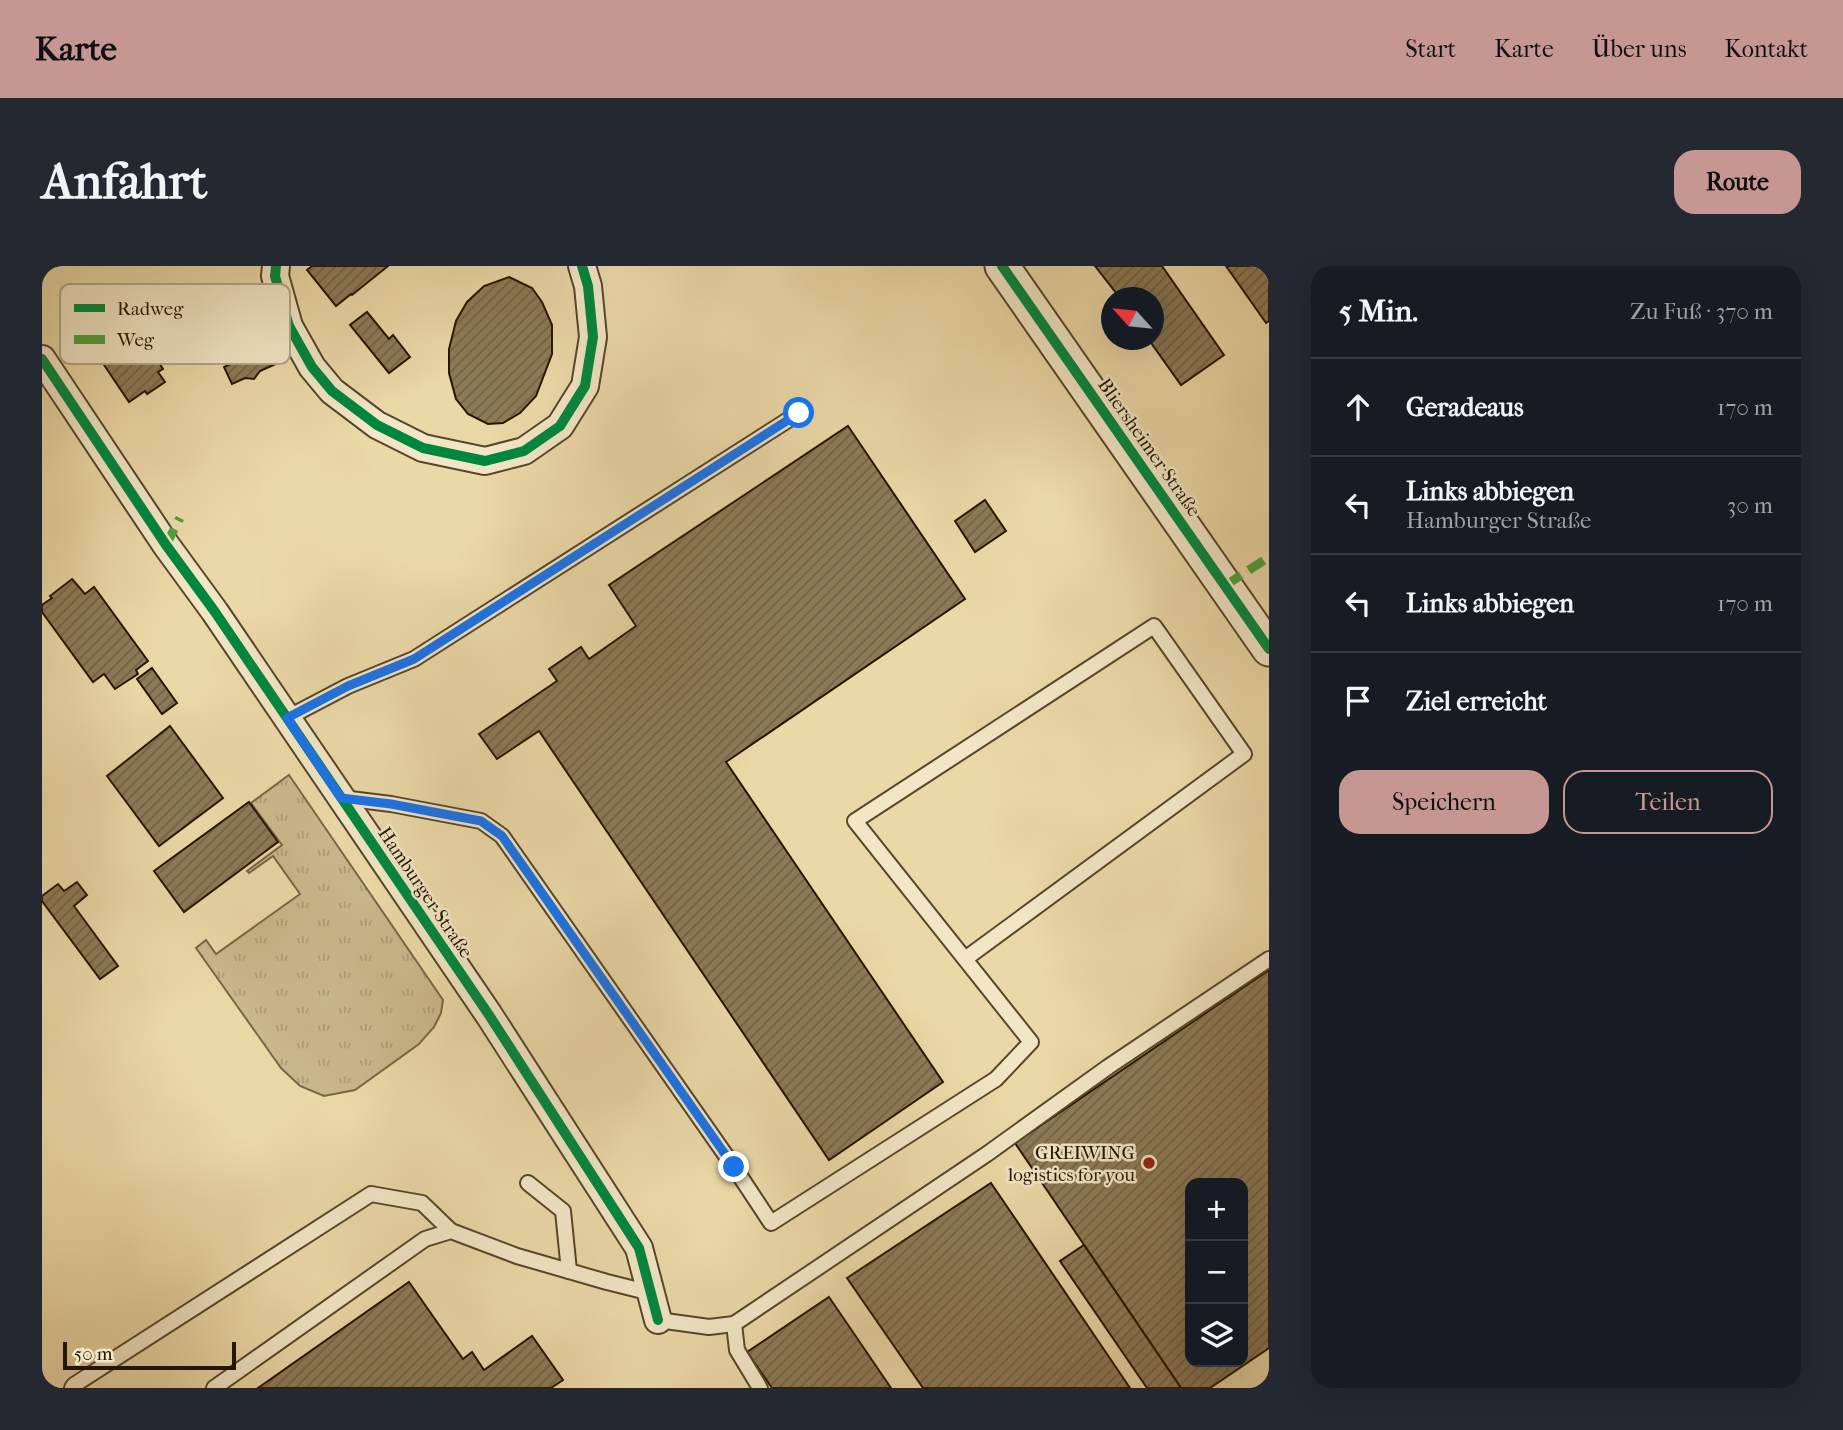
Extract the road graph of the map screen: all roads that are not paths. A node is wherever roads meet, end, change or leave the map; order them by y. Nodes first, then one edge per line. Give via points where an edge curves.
1 (276, 266) edge
2 (582, 266) edge
3 (1002, 266) edge
4 (277, 284) edge
5 (290, 328) edge
6 (42, 359) edge
7 (799, 413) dead end
8 (1269, 649) edge
9 (287, 718) junction
10 (341, 798) junction
11 (965, 959) junction
12 (1269, 959) edge
13 (528, 1183) dead end
14 (451, 1231) junction
15 (569, 1271) junction
16 (651, 1293) junction
17 (658, 1320) joint
18 (734, 1324) junction
19 (72, 1388) edge
20 (214, 1388) edge
21 (760, 1388) edge

1 - 4 street
2 - 5 street via 593,337 585,386 560,426 524,451 485,461 423,449 377,425 331,391
3 - 8 street, Bliersheimer Straße
6 - 9 street, Hamburger Straße
7 - 9 lane via 414,659
9 - 10 street, Hamburger Straße
10 - 11 lane via 481,821 502,836 771,1223 996,1079 1031,1042
10 - 16 street, Hamburger Straße via 489,1015 639,1248
11 - 11 lane via 855,821 1154,626 1244,754
12 - 18 lane
13 - 15 lane via 563,1211
14 - 15 lane
14 - 19 lane via 422,1203 371,1194
14 - 20 lane via 425,1239
15 - 16 lane
16 - 17 street, Hamburger Straße
17 - 18 lane via 709,1327
18 - 21 lane via 737,1350

